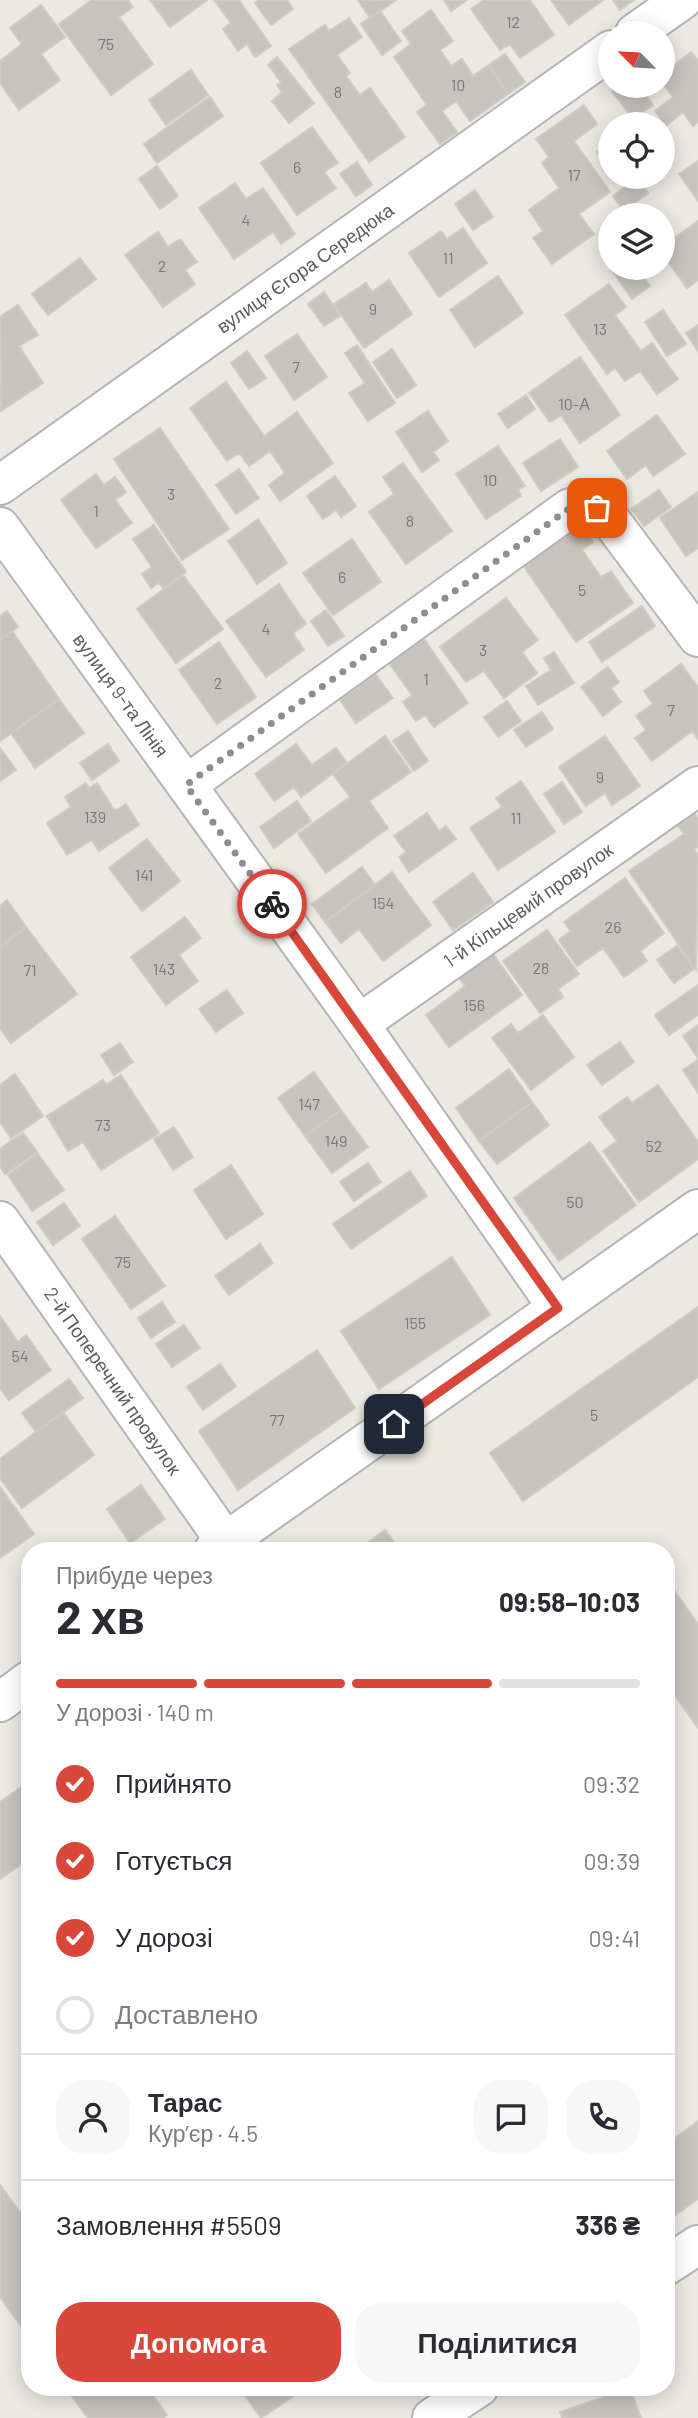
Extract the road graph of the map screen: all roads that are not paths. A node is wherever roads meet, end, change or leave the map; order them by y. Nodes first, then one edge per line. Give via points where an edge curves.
1 (681, 0) edge
2 (652, 21) edge
3 (598, 59) edge
4 (0, 485) edge
5 (0, 527) edge
6 (698, 637) edge
7 (186, 785) junction
8 (698, 786) edge
9 (359, 1024) junction
10 (698, 1209) edge
11 (0, 1221) edge
12 (558, 1308) junction
13 (217, 1542) edge
14 (226, 1542) edge
15 (21, 1687) edge
16 (0, 1702) edge
17 (698, 2245) edge
18 (675, 2260) edge
19 (465, 2396) edge
20 (432, 2418) edge

1 - 2 street
3 - 4 street, вулиця Єгора Середюка
5 - 7 street, вулиця 9-та Лінія
6 - 7 street via 606,514 582,505 570,508
7 - 9 street, вулиця 9-та Лінія
8 - 9 street, 1-й Кільцевий провулок
9 - 12 street, вулиця 9-та Лінія
10 - 12 street
11 - 13 street, 2-й Поперечний провулок
12 - 14 street
15 - 16 street
17 - 18 street
19 - 20 street

